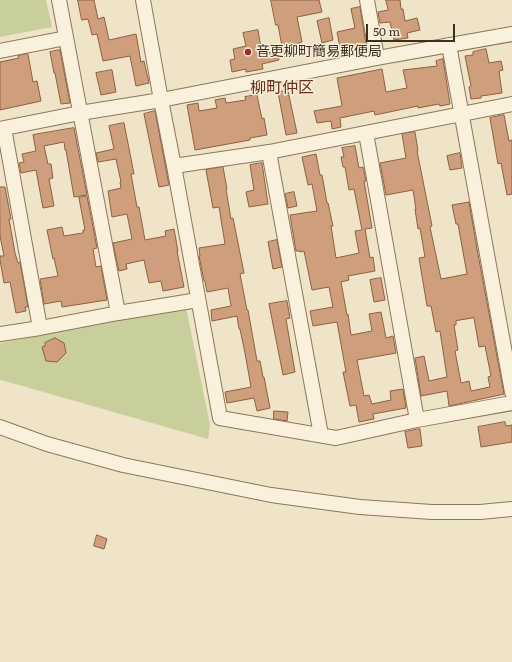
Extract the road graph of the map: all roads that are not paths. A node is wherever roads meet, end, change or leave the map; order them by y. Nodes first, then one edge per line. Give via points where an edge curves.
1 (59, 0) edge
2 (367, 0) edge
3 (147, 1) edge
4 (512, 34) edge
5 (66, 38) junction
6 (450, 45) junction
7 (0, 51) edge
8 (377, 58) junction
9 (161, 100) junction
10 (512, 104) edge
11 (80, 113) junction
12 (462, 113) junction
13 (2, 129) edge
14 (366, 133) junction
15 (269, 152) junction
16 (174, 166) junction
17 (198, 300) junction
18 (118, 313) junction
19 (40, 328) junction
20 (0, 334) edge
21 (512, 392) edge
22 (512, 403) edge
23 (418, 420) junction
24 (0, 427) edge
25 (321, 435) junction
26 (512, 509) edge

1 - 5 street
2 - 8 street
3 - 9 street
4 - 6 street
5 - 7 street
5 - 11 street
6 - 8 street
6 - 12 street
8 - 9 street
9 - 11 street
9 - 16 street
10 - 12 street
11 - 13 street
11 - 18 street
12 - 14 street
12 - 21 street
13 - 19 street
14 - 15 street
14 - 23 street
15 - 16 street
15 - 25 street
16 - 17 street
17 - 18 street
17 - 25 street via 220,418
18 - 19 street
19 - 20 street
22 - 23 street
23 - 25 street via 336,438
24 - 26 street via 47,444 123,465 271,495 360,507 432,512

